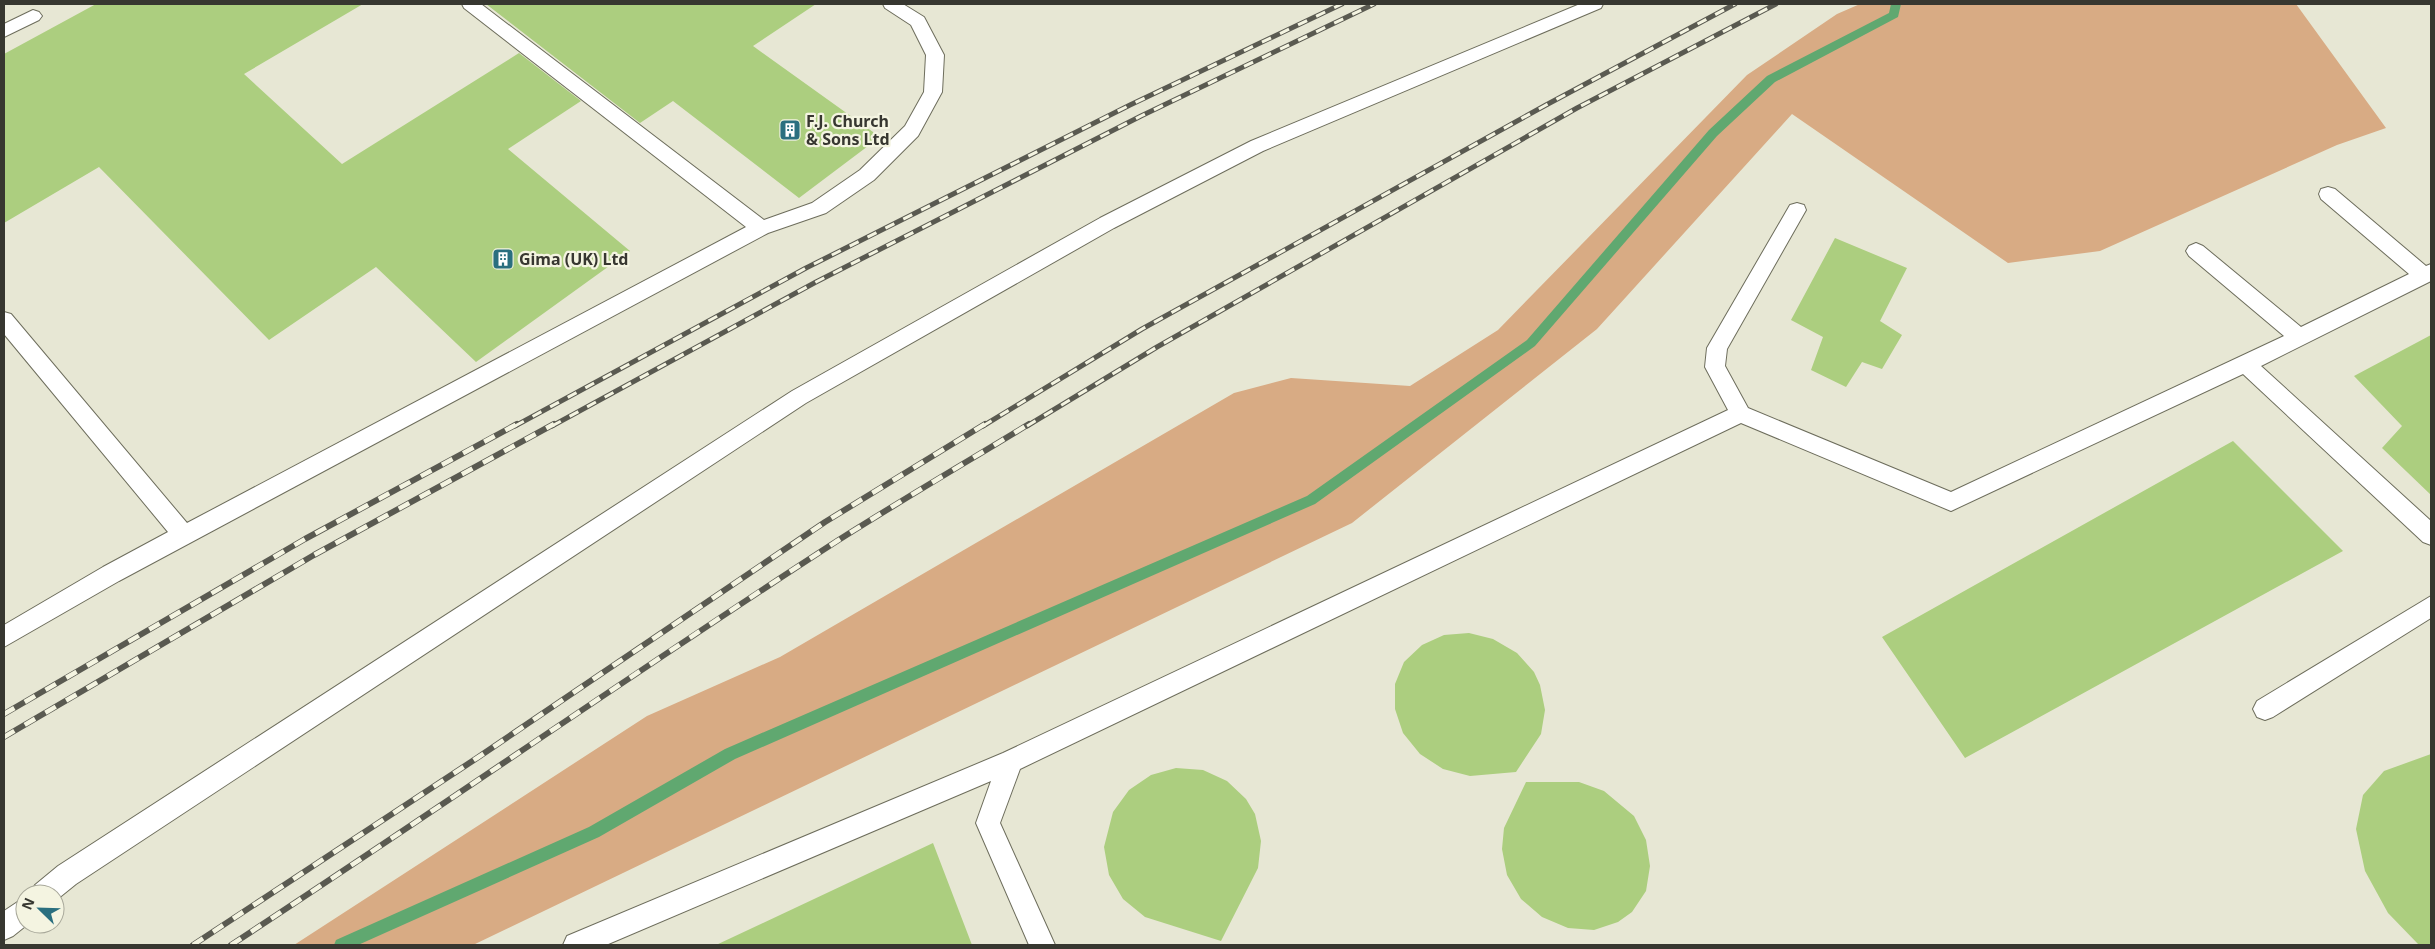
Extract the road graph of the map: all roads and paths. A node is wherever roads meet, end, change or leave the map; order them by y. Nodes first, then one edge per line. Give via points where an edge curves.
1 (470, 4) edge
2 (890, 4) edge
3 (1595, 4) edge
4 (33, 16) dead end
5 (4, 31) edge
6 (2328, 194) dead end
7 (1797, 210) dead end
8 (760, 228) junction
9 (2196, 251) dead end
10 (2428, 274) edge
11 (4, 320) edge
12 (2299, 337) junction
13 (2245, 364) junction
14 (1740, 414) junction
15 (184, 535) junction
16 (2431, 535) edge
17 (2431, 606) edge
18 (4, 637) edge
19 (2264, 709) dead end
20 (1011, 761) junction
21 (57, 884) edge
22 (15, 918) edge
23 (4, 927) edge
24 (576, 945) edge
25 (1042, 945) edge

1 - 8 lane
2 - 8 lane via 918,21 935,54 933,92 912,131 867,175 819,208
3 - 21 lane via 1257,146 1107,223 799,397
4 - 5 lane
6 - 10 lane
7 - 14 lane via 1717,348 1715,367
8 - 15 lane
9 - 12 lane
10 - 12 lane
11 - 15 lane
12 - 13 lane
13 - 14 lane via 1951,502
13 - 16 lane
14 - 20 lane
15 - 18 lane
17 - 19 lane
20 - 24 lane
20 - 25 lane via 988,823
22 - 23 lane

